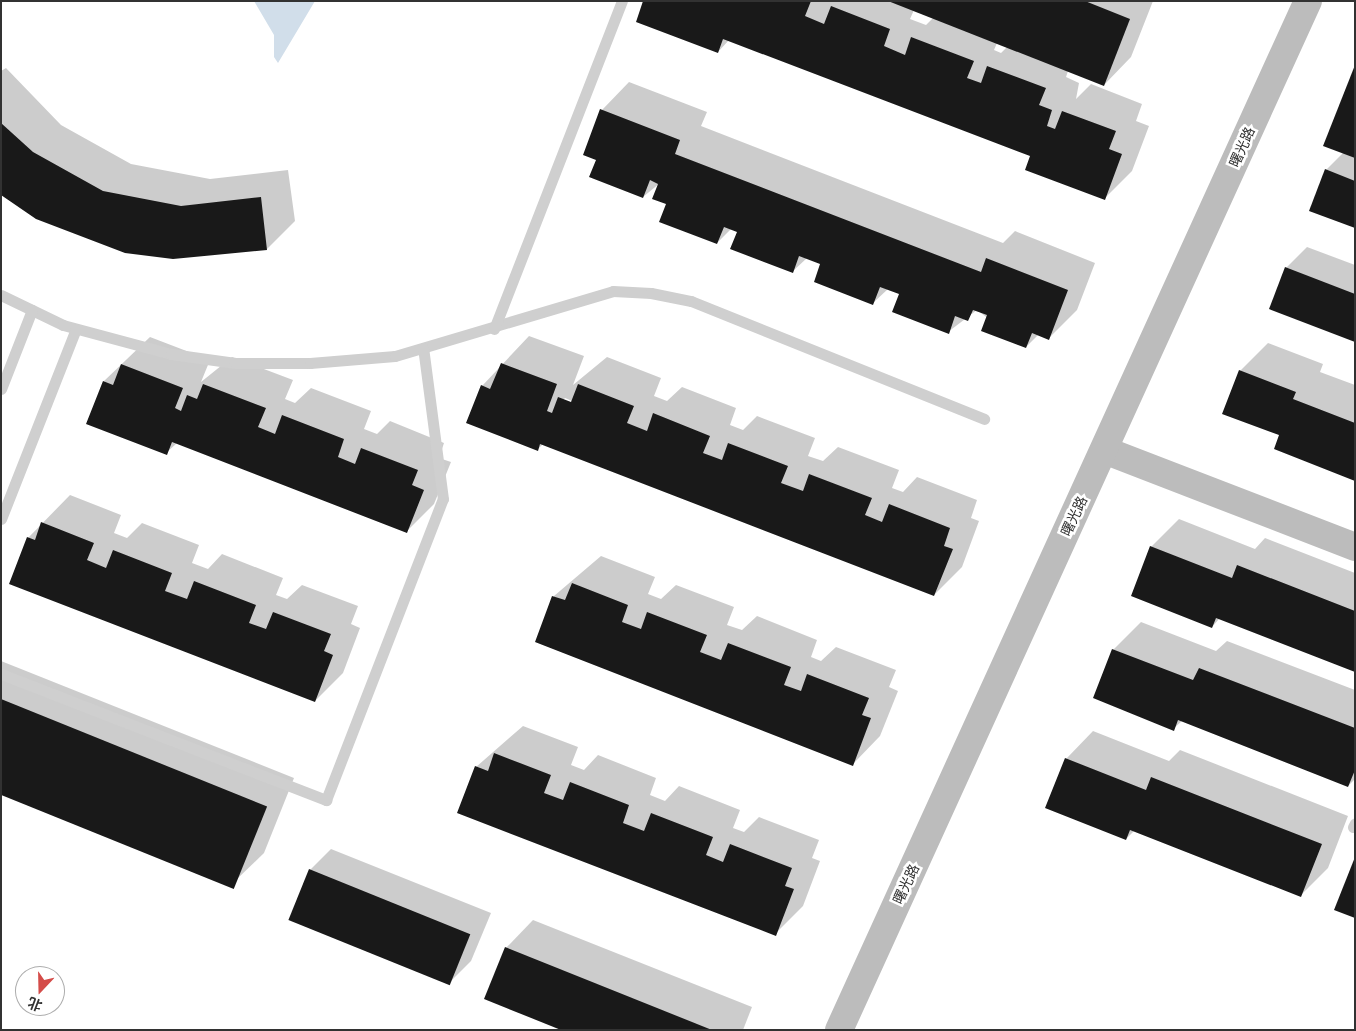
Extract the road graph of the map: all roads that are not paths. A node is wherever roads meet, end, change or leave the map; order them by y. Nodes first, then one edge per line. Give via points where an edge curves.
1 (622, 1) edge
2 (1308, 1) edge
3 (1, 295) edge
4 (32, 310) junction
5 (76, 329) junction
6 (494, 329) junction
7 (423, 348) junction
8 (1, 389) edge
9 (984, 419) dead end
10 (1104, 450) junction
11 (1, 519) edge
12 (1355, 547) edge
13 (1, 674) edge
14 (839, 1030) edge

1 - 6 lane
2 - 10 street, 曙光路
3 - 4 lane
4 - 5 lane
4 - 8 lane
5 - 7 lane via 172,354 235,363 310,363 395,356
5 - 11 lane
6 - 7 lane
6 - 9 lane via 613,291 651,293 690,301
7 - 13 lane via 443,498 326,800
10 - 12 street
10 - 14 street, 曙光路

